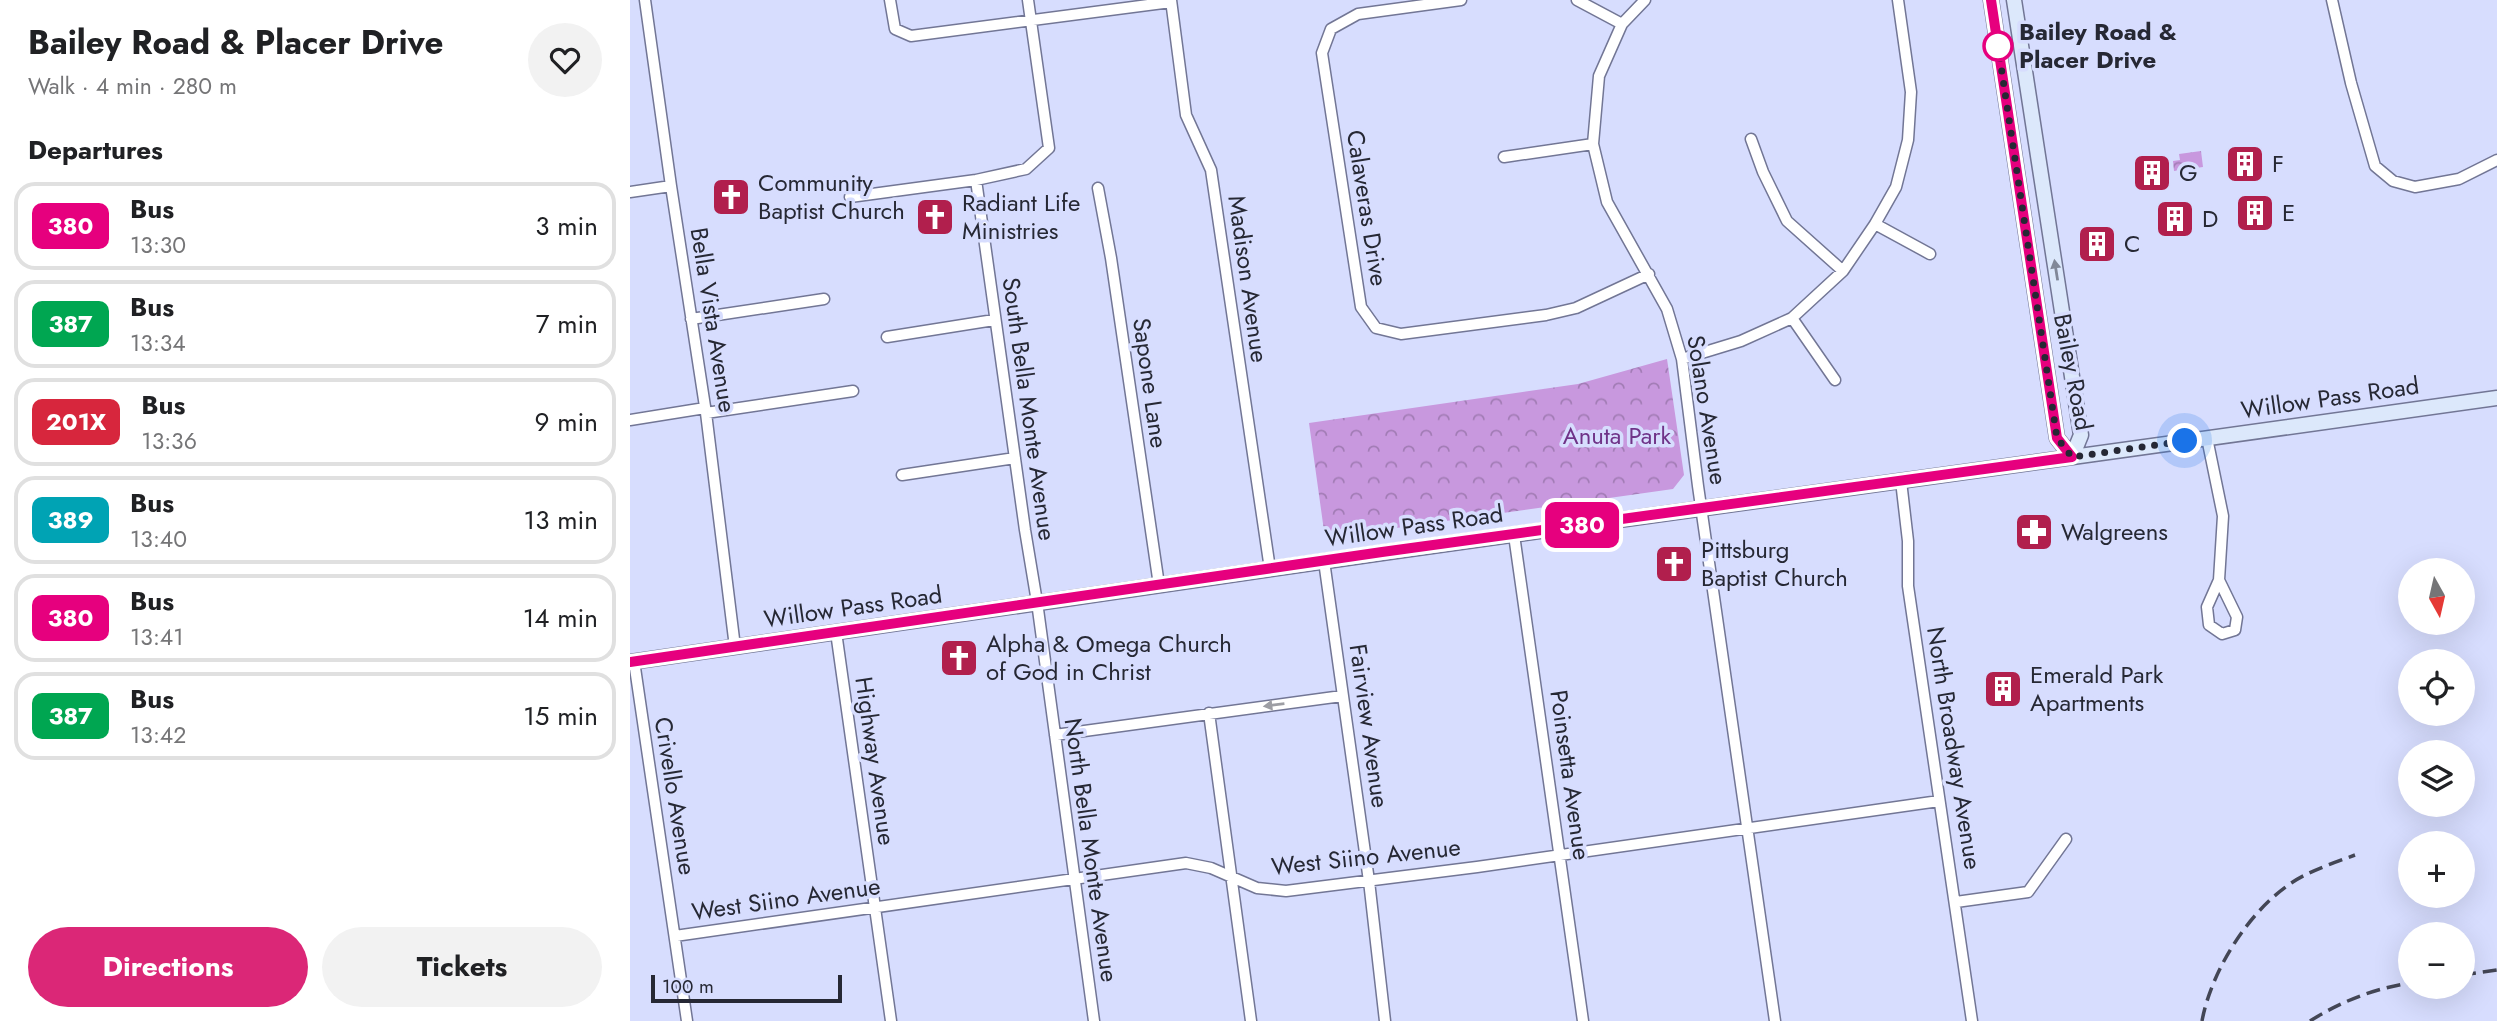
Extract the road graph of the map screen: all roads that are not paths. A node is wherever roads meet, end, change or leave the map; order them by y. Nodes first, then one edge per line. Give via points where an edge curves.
1 (645, 0) edge
2 (890, 0) edge
3 (1028, 0) edge
4 (1461, 0) edge
5 (1577, 0) edge
6 (1645, 0) edge
7 (1898, 0) edge
8 (1991, 0) edge
9 (2014, 0) edge
10 (2332, 0) edge
11 (1171, 1) edge
12 (1031, 21) junction
13 (1622, 24) junction
14 (1751, 139) dead end
15 (1593, 144) junction
16 (1504, 158) dead end
17 (2497, 160) edge
18 (976, 180) junction
19 (671, 186) junction
20 (1098, 188) dead end
21 (630, 192) edge
22 (850, 197) dead end
23 (1875, 224) junction
24 (1930, 254) dead end
25 (1843, 271) junction
26 (1648, 274) junction
27 (824, 299) dead end
28 (1792, 318) junction
29 (691, 319) junction
30 (994, 320) junction
31 (887, 337) dead end
32 (1682, 359) junction
33 (1835, 380) dead end
34 (853, 391) dead end
35 (2497, 398) edge
36 (706, 410) junction
37 (630, 420) edge
38 (2207, 438) junction
39 (2072, 457) junction
40 (1015, 458) junction
41 (902, 475) dead end
42 (1901, 481) junction
43 (1701, 509) junction
44 (1514, 535) junction
45 (1324, 561) junction
46 (1270, 569) junction
47 (2219, 580) dead end
48 (1159, 585) junction
49 (1037, 602) junction
50 (836, 632) junction
51 (735, 647) junction
52 (632, 662) edge
53 (1342, 696) junction
54 (1209, 713) junction
55 (1055, 735) junction
56 (1939, 801) junction
57 (1747, 829) junction
58 (2066, 839) dead end
59 (1560, 855) junction
60 (1230, 875) junction
61 (1074, 878) junction
62 (1369, 881) junction
63 (1956, 902) junction
64 (874, 907) junction
65 (675, 936) junction
66 (687, 1021) edge
67 (891, 1021) edge
68 (1094, 1021) edge
69 (1251, 1021) edge
70 (1385, 1021) edge
71 (1583, 1021) edge
72 (1776, 1021) edge
73 (1972, 1021) edge

1 - 19 street, Bella Vista Avenue
2 - 12 street via 895,29 911,37
3 - 12 street
4 - 26 street, Calaveras Drive via 1358,15 1331,29 1322,53 1361,307 1376,328 1401,334 1576,308
5 - 13 street
6 - 13 street, Solano Avenue
7 - 23 street via 1911,92 1908,140 1896,187
8 - 39 main road, Bailey Road via 2057,438
39 -> 9 main road, Bailey Road via 2081,435
10 - 17 street via 2375,166 2393,181 2415,187 2459,179
11 - 12 street
11 - 46 street, Madison Avenue via 1186,115 1211,170
12 - 18 street via 1049,148 1026,169
13 - 15 street, Solano Avenue via 1600,76
14 - 25 street via 1787,220
15 - 16 street
15 - 26 street, Solano Avenue via 1606,202
18 - 22 street
18 - 30 street, South Bella Monte Avenue
19 - 21 street
19 - 29 street, Bella Vista Avenue
20 - 48 street, Sapone Lane
23 - 24 street
23 - 25 street
25 - 28 street
26 - 32 street, Solano Avenue via 1667,309
27 - 29 street
28 - 32 street via 1741,341
28 - 33 street
29 - 36 street, Bella Vista Avenue
30 - 31 street
30 - 40 street, South Bella Monte Avenue
32 - 43 street, Solano Avenue
34 - 36 street
35 - 38 main road, Willow Pass Road
36 - 37 street
36 - 51 street, Bella Vista Avenue
38 - 39 main road, Willow Pass Road
38 - 47 street via 2223,516
39 - 42 main road, Willow Pass Road
40 - 41 street
40 - 49 street, South Bella Monte Avenue
42 - 43 main road, Willow Pass Road
42 - 56 street, North Broadway Avenue via 1908,586
43 - 44 main road, Willow Pass Road
43 - 57 street, Solano Avenue
44 - 45 main road, Willow Pass Road
44 - 59 street, Poinsetta Avenue
45 - 46 main road, Willow Pass Road
45 - 53 street, Fairview Avenue
46 - 48 main road, Willow Pass Road
48 - 49 main road, Willow Pass Road
49 - 50 main road, Willow Pass Road
49 - 55 street, North Bella Monte Avenue
50 - 51 main road, Willow Pass Road
50 - 64 street, Highway Avenue
51 - 52 main road, Willow Pass Road
52 - 65 street, Crivello Avenue
53 -> 54 street
53 - 62 street, Fairview Avenue
54 - 55 street
54 - 60 street
55 - 61 street, North Bella Monte Avenue
56 - 57 street, West Siino Avenue
56 - 63 street, North Broadway Avenue
57 - 59 street, West Siino Avenue
57 - 72 street, Solano Avenue
58 - 63 street via 2028,892
59 - 62 street, West Siino Avenue
59 - 71 street, Poinsetta Avenue
60 - 61 street, West Siino Avenue via 1186,863
60 - 62 street, West Siino Avenue via 1257,887 1286,891
60 - 69 street
61 - 64 street, West Siino Avenue
61 - 68 street, North Bella Monte Avenue
62 - 70 street, Fairview Avenue
63 - 73 street, North Broadway Avenue
64 - 65 street, West Siino Avenue
64 - 67 street, Highway Avenue
65 - 66 street, Crivello Avenue

